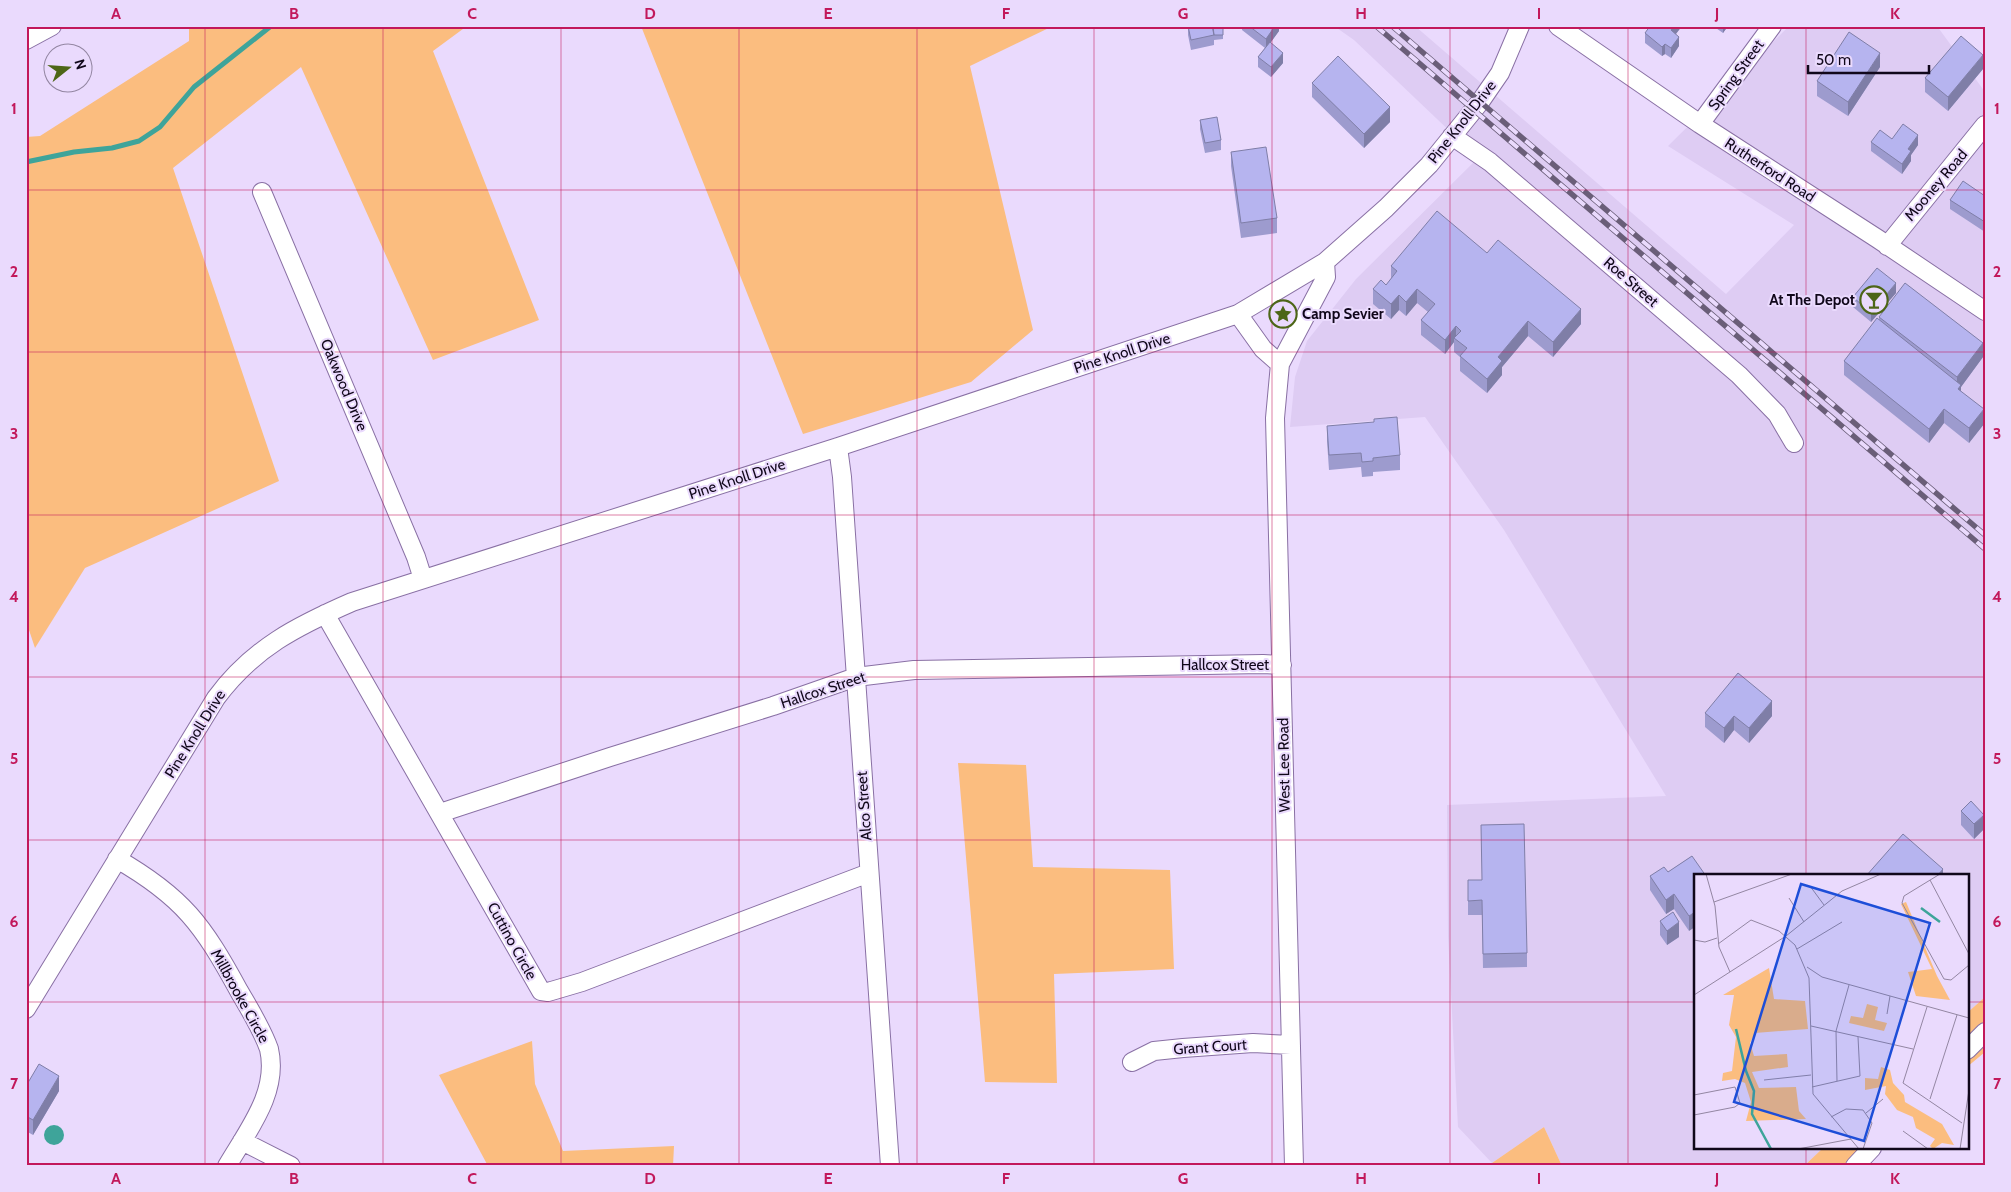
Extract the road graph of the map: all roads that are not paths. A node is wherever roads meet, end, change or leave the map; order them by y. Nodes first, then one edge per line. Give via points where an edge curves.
1 (52, 26) edge
2 (1520, 26) edge
3 (1558, 26) edge
4 (1772, 26) edge
5 (26, 40) edge
6 (1700, 124) junction
7 (1985, 125) edge
8 (1452, 136) junction
9 (262, 192) dead end
10 (1887, 246) junction
11 (1324, 262) junction
12 (1985, 311) edge
13 (1238, 314) junction
14 (1280, 364) junction
15 (1794, 443) dead end
16 (838, 447) junction
17 (423, 579) junction
18 (325, 614) junction
19 (1282, 666) junction
20 (856, 677) junction
21 (440, 813) junction
22 (117, 859) junction
23 (869, 873) junction
24 (26, 1009) edge
25 (1985, 1032) edge
26 (1291, 1045) junction
27 (1968, 1049) edge
28 (1132, 1062) dead end
29 (242, 1141) junction
30 (1870, 1150) edge
31 (228, 1166) edge
32 (291, 1166) edge
33 (890, 1166) edge
34 (1294, 1166) edge
35 (1855, 1166) edge

1 - 5 street
2 - 8 street, Pine Knoll Drive via 1500,73
3 - 6 street, Rutherford Road
4 - 6 street, Spring Street
6 - 10 street, Rutherford Road
7 - 10 street, Mooney Road
8 - 11 street, Pine Knoll Drive via 1386,208
8 - 15 street, Roe Street via 1490,162 1739,375 1777,414
9 - 17 street, Oakwood Drive
10 - 12 street, Rutherford Road
11 - 13 street, Pine Knoll Drive
11 - 14 street, West Lee Road via 1326,277
13 - 14 street via 1263,349
13 - 16 street, Pine Knoll Drive
14 - 19 street, West Lee Road via 1276,418
16 - 17 street, Pine Knoll Drive
16 - 20 street, Alco Street
17 - 18 street, Pine Knoll Drive
18 - 21 street, Cuttino Circle
18 - 22 street, Pine Knoll Drive via 299,625 271,643 226,685
19 - 20 street, Hallcox Street via 914,670
19 - 26 street, West Lee Road
20 - 21 street, Hallcox Street
20 - 23 street, Alco Street
21 - 23 street, Cuttino Circle via 535,984 548,992
22 - 24 street, Pine Knoll Drive
22 - 29 street, Millbrooke Circle via 166,891 194,917 265,1038 273,1064 271,1083
23 - 33 street, Alco Street
25 - 27 street
26 - 28 street, Grant Court via 1253,1043 1154,1051
26 - 34 street, West Lee Road
29 - 31 street, Millbrooke Circle
29 - 32 street
30 - 35 street

